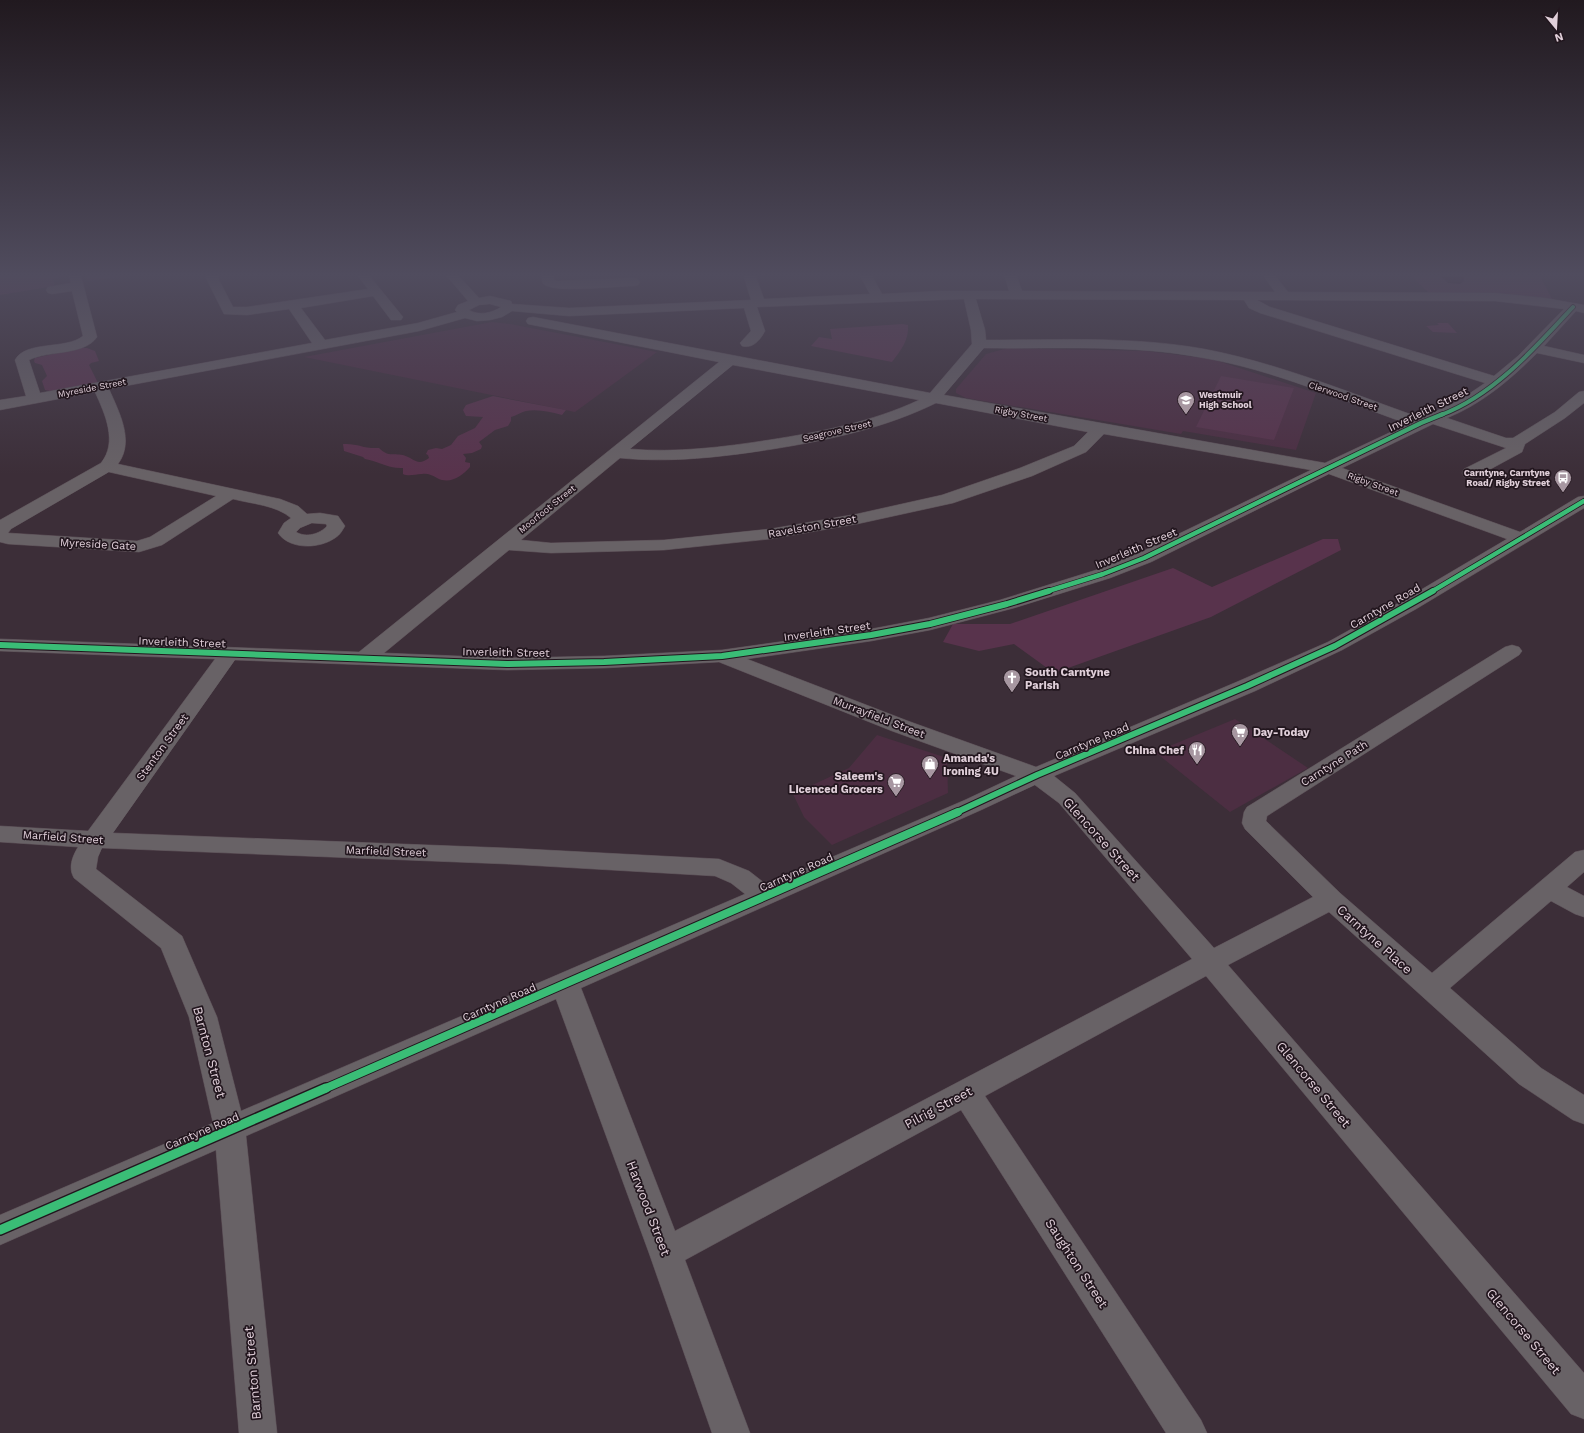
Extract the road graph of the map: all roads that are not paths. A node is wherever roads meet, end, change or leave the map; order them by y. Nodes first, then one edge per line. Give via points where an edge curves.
1 (84, 341) edge
2 (317, 341) edge
3 (343, 341) edge
4 (643, 341) edge
5 (980, 341) edge
6 (1365, 341) edge
7 (1543, 341) edge
8 (980, 344) junction
9 (320, 345) junction
10 (1535, 348) junction
11 (1584, 359) edge
12 (730, 360) junction
13 (1497, 382) junction
14 (100, 386) junction
15 (1584, 395) edge
16 (934, 398) junction
17 (35, 399) junction
18 (0, 405) edge
19 (1427, 421) junction
20 (1100, 428) junction
21 (1517, 442) junction
22 (615, 453) junction
23 (107, 467) junction
24 (1328, 469) junction
25 (1470, 473) dead end
26 (230, 494) junction
27 (1584, 501) edge
28 (304, 520) dead end
29 (0, 530) edge
30 (0, 536) edge
31 (1520, 538) junction
32 (504, 544) junction
33 (0, 645) edge
34 (1512, 651) dead end
35 (230, 653) junction
36 (722, 656) junction
37 (365, 658) junction
38 (1037, 775) junction
39 (0, 834) edge
40 (95, 840) junction
41 (1584, 858) edge
42 (1548, 888) junction
43 (764, 896) junction
44 (1331, 899) junction
45 (1584, 908) edge
46 (1210, 962) junction
47 (565, 984) junction
48 (1431, 989) junction
49 (966, 1092) junction
50 (1584, 1111) edge
51 (230, 1130) junction
52 (0, 1230) edge
53 (666, 1253) junction
54 (1584, 1401) edge
55 (258, 1433) edge
56 (731, 1433) edge
57 (1188, 1433) edge

1 - 17 street via 79,344 41,350 22,360
2 - 9 street
3 - 9 street, Myreside Street
4 - 12 street, Rigby Street
5 - 8 street
6 - 13 street
7 - 10 street, Inverleith Street
8 - 16 street, Seagrove Street
8 - 19 street, Clerwood Street via 1130,345 1202,353 1268,369
9 - 14 street, Myreside Street
10 - 11 street
10 - 13 street, Inverleith Street
12 - 16 street, Rigby Street
12 - 22 street, Moorfoot Street
13 - 19 street, Inverleith Street via 1476,396
14 - 17 street, Myreside Street
14 - 23 street via 118,439 114,457
15 - 21 street via 1560,415
16 - 20 street, Rigby Street
16 - 22 street, Seagrove Street via 860,426 804,439 721,451 650,456
17 - 18 street, Myreside Street
19 - 21 street, Clerwood Street via 1505,443
19 - 24 street, Inverleith Street
20 - 24 street, Rigby Street
20 - 32 street, Ravelston Street via 1080,449 1026,472 947,499 857,519 770,534 664,545 551,548
21 - 25 street via 1516,448
22 - 32 street, Moorfoot Street
23 - 26 street
23 - 29 street
24 - 31 street, Rigby Street
24 - 36 street, Inverleith Street via 1144,558 1088,579 1007,604 930,624 872,635
26 - 28 street via 274,503 292,510
26 - 30 street, Myreside Gate via 156,541 140,547 8,539
27 - 31 street, Carntyne Road
31 - 38 street, Carntyne Road via 1335,646
32 - 37 street, Moorfoot Street
33 - 35 street, Inverleith Street
34 - 44 street, Carntyne Path via 1256,812 1254,823
35 - 37 street, Inverleith Street
35 - 40 street, Stenton Street
36 - 37 street, Inverleith Street via 507,664
36 - 38 street, Murrayfield Street via 900,726
38 - 43 street, Carntyne Road
38 - 46 street, Glencorse Street via 1068,798
39 - 40 street, Marfield Street
40 - 43 street, Marfield Street via 507,856 719,868 740,877
40 - 51 street, Barnton Street via 85,857 83,872 172,943 203,1017
41 - 42 street
42 - 45 street
42 - 48 street
43 - 47 street, Carntyne Road
44 - 46 street, Carntyne Place
44 - 48 street, Carntyne Place
46 - 49 street, Pilrig Street
46 - 54 street, Glencorse Street
47 - 51 street, Carntyne Road
47 - 53 street, Harwood Street
48 - 50 street, Carntyne Place via 1530,1076
49 - 53 street, Pilrig Street
49 - 57 street, Saughton Street
51 - 52 street, Carntyne Road
51 - 55 street, Barnton Street
53 - 56 street, Harwood Street

